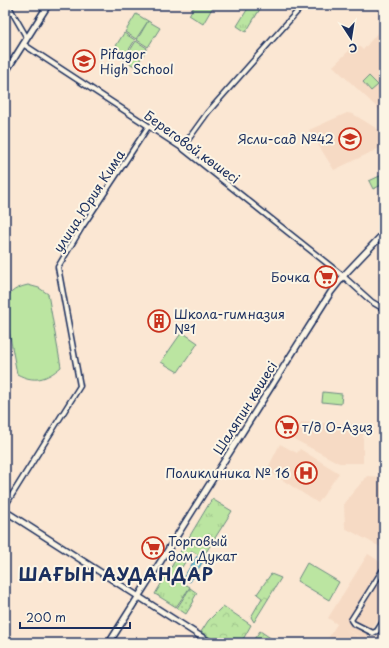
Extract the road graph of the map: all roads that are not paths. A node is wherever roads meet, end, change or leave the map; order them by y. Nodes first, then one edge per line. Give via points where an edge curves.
1 (8, 5) edge
2 (48, 5) edge
3 (303, 5) edge
4 (27, 38) junction
5 (23, 44) junction
6 (5, 73) edge
7 (148, 127) junction
8 (182, 148) junction
9 (384, 233) edge
10 (343, 276) junction
11 (384, 309) edge
12 (5, 506) edge
13 (5, 511) edge
14 (382, 571) dead end
15 (138, 597) junction
16 (384, 620) edge
17 (109, 643) edge
18 (211, 643) edge

1 - 4 street
2 - 4 main road
3 - 8 street via 208,112
4 - 5 main road
5 - 6 main road
5 - 7 street, Береговой көшесі
7 - 8 street, Береговой көшесі
7 - 12 street, улица Юрия Кима via 58,267 80,386
8 - 10 street, Береговой көшесі
9 - 10 main road, Шаляпин көшесі
10 - 11 street, Береговой көшесі via 372,302
10 - 15 main road, Шаляпин көшесі
13 - 15 main road
14 - 16 street via 351,620 373,633
15 - 17 main road, Шаляпин көшесі
15 - 18 main road

